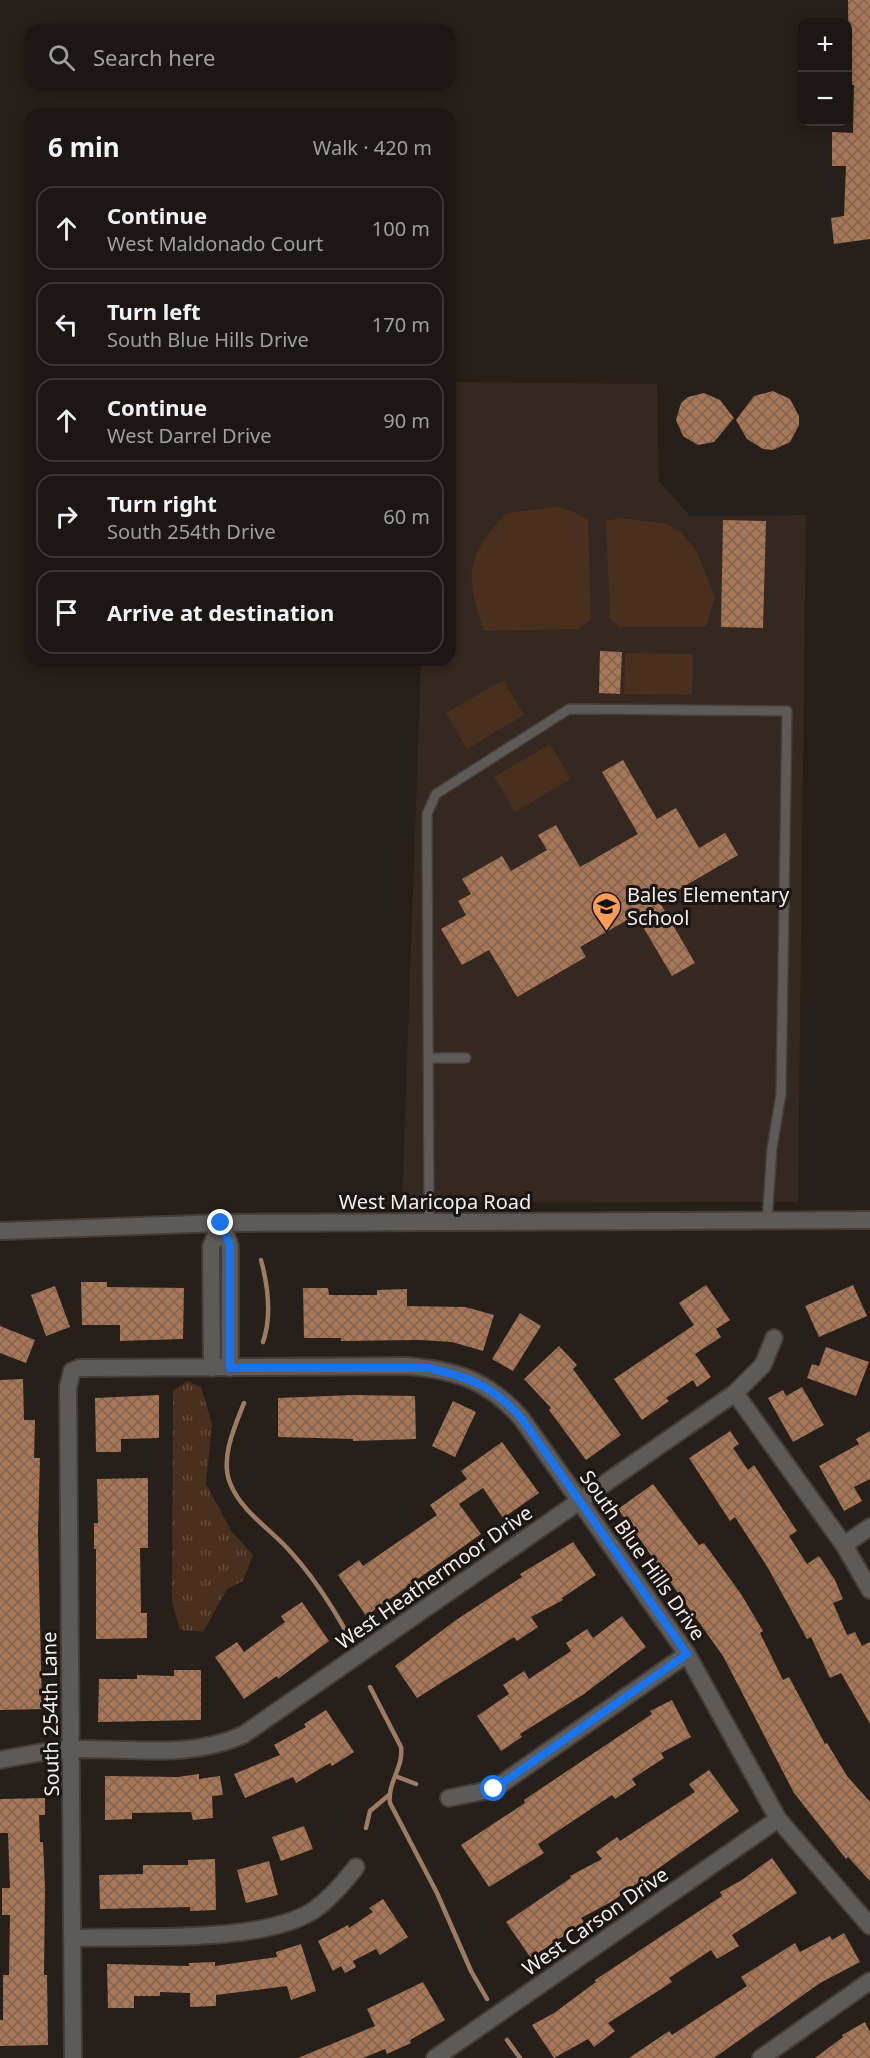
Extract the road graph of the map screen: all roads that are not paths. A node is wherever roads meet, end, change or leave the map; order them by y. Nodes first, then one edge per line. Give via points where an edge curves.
1 (428, 1058) junction
2 (466, 1058) dead end
3 (870, 1220) edge
4 (767, 1221) junction
5 (221, 1223) junction
6 (429, 1223) junction
7 (0, 1231) edge
8 (774, 1338) dead end
9 (212, 1368) junction
10 (230, 1368) junction
11 (72, 1371) joint
12 (735, 1393) junction
13 (579, 1500) junction
14 (870, 1527) edge
15 (844, 1545) junction
16 (870, 1590) edge
17 (687, 1654) junction
18 (72, 1749) junction
19 (0, 1760) edge
20 (448, 1798) dead end
21 (778, 1819) junction
22 (356, 1867) dead end
23 (870, 1926) edge
24 (74, 1938) junction
25 (870, 1981) edge
26 (73, 2058) edge
27 (435, 2058) edge
28 (761, 2058) edge

1 - 2 lane
1 - 4 lane via 427,814 436,794 569,709 787,711 781,1094 772,1148
1 - 6 lane
3 - 4 street, West Maricopa Road
4 - 6 street, West Maricopa Road
5 - 6 street, West Maricopa Road
5 - 7 street, West Maricopa Road
5 - 9 street via 211,1247
5 - 10 street via 230,1246
8 - 12 street, West Heathermoor Drive via 763,1365
9 - 10 street, South Blue Hills Drive
9 - 11 street, South Blue Hills Drive via 87,1367
10 - 13 street, South Blue Hills Drive via 428,1368 456,1374 495,1392 522,1419
11 - 18 street, South 254th Lane via 68,1386
12 - 13 street, West Heathermoor Drive
12 - 15 street
13 - 17 street, South Blue Hills Drive
13 - 18 street, West Heathermoor Drive via 243,1735 196,1751
14 - 15 street
15 - 16 street
17 - 20 street via 494,1789
17 - 21 street, South Blue Hills Drive
18 - 19 street, West Heathermoor Drive
18 - 24 street, South 254th Lane
21 - 23 street, South Blue Hills Drive
21 - 27 street, West Carson Drive
22 - 24 street via 333,1895 313,1911 257,1930
24 - 26 street, South 254th Lane
25 - 28 street

